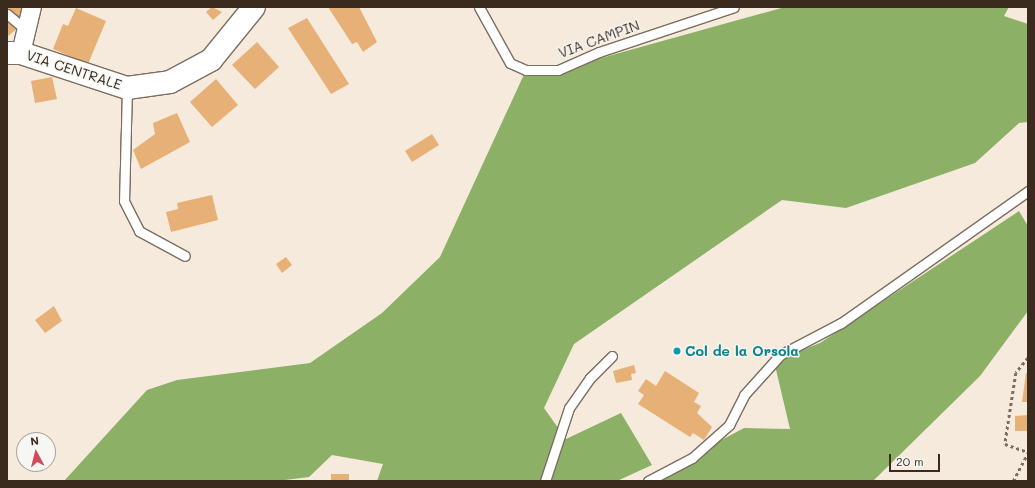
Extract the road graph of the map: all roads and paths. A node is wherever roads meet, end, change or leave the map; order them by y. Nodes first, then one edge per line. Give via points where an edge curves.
1 (32, 7) edge
2 (254, 7) edge
3 (479, 7) edge
4 (734, 7) edge
5 (7, 14) edge
6 (27, 31) junction
7 (14, 53) edge
8 (127, 88) junction
9 (1028, 191) edge
10 (185, 256) dead end
11 (612, 356) dead end
12 (1028, 358) edge
13 (1028, 453) edge
14 (545, 481) edge
15 (648, 481) edge
16 (1013, 481) edge

1 - 6 street
2 - 8 street, VIA CENTRALE via 211,60 170,82
3 - 4 lane, VIA CAMPIN via 510,63 526,70 558,70 599,52
5 - 6 lane
6 - 7 street
7 - 8 street, VIA CENTRALE
8 - 10 lane via 124,201 139,231
9 - 15 lane via 841,323 780,355 744,395 729,424 692,458
11 - 14 lane via 590,378 569,408
12 - 13 path via 1016,373 1005,444
13 - 16 path

